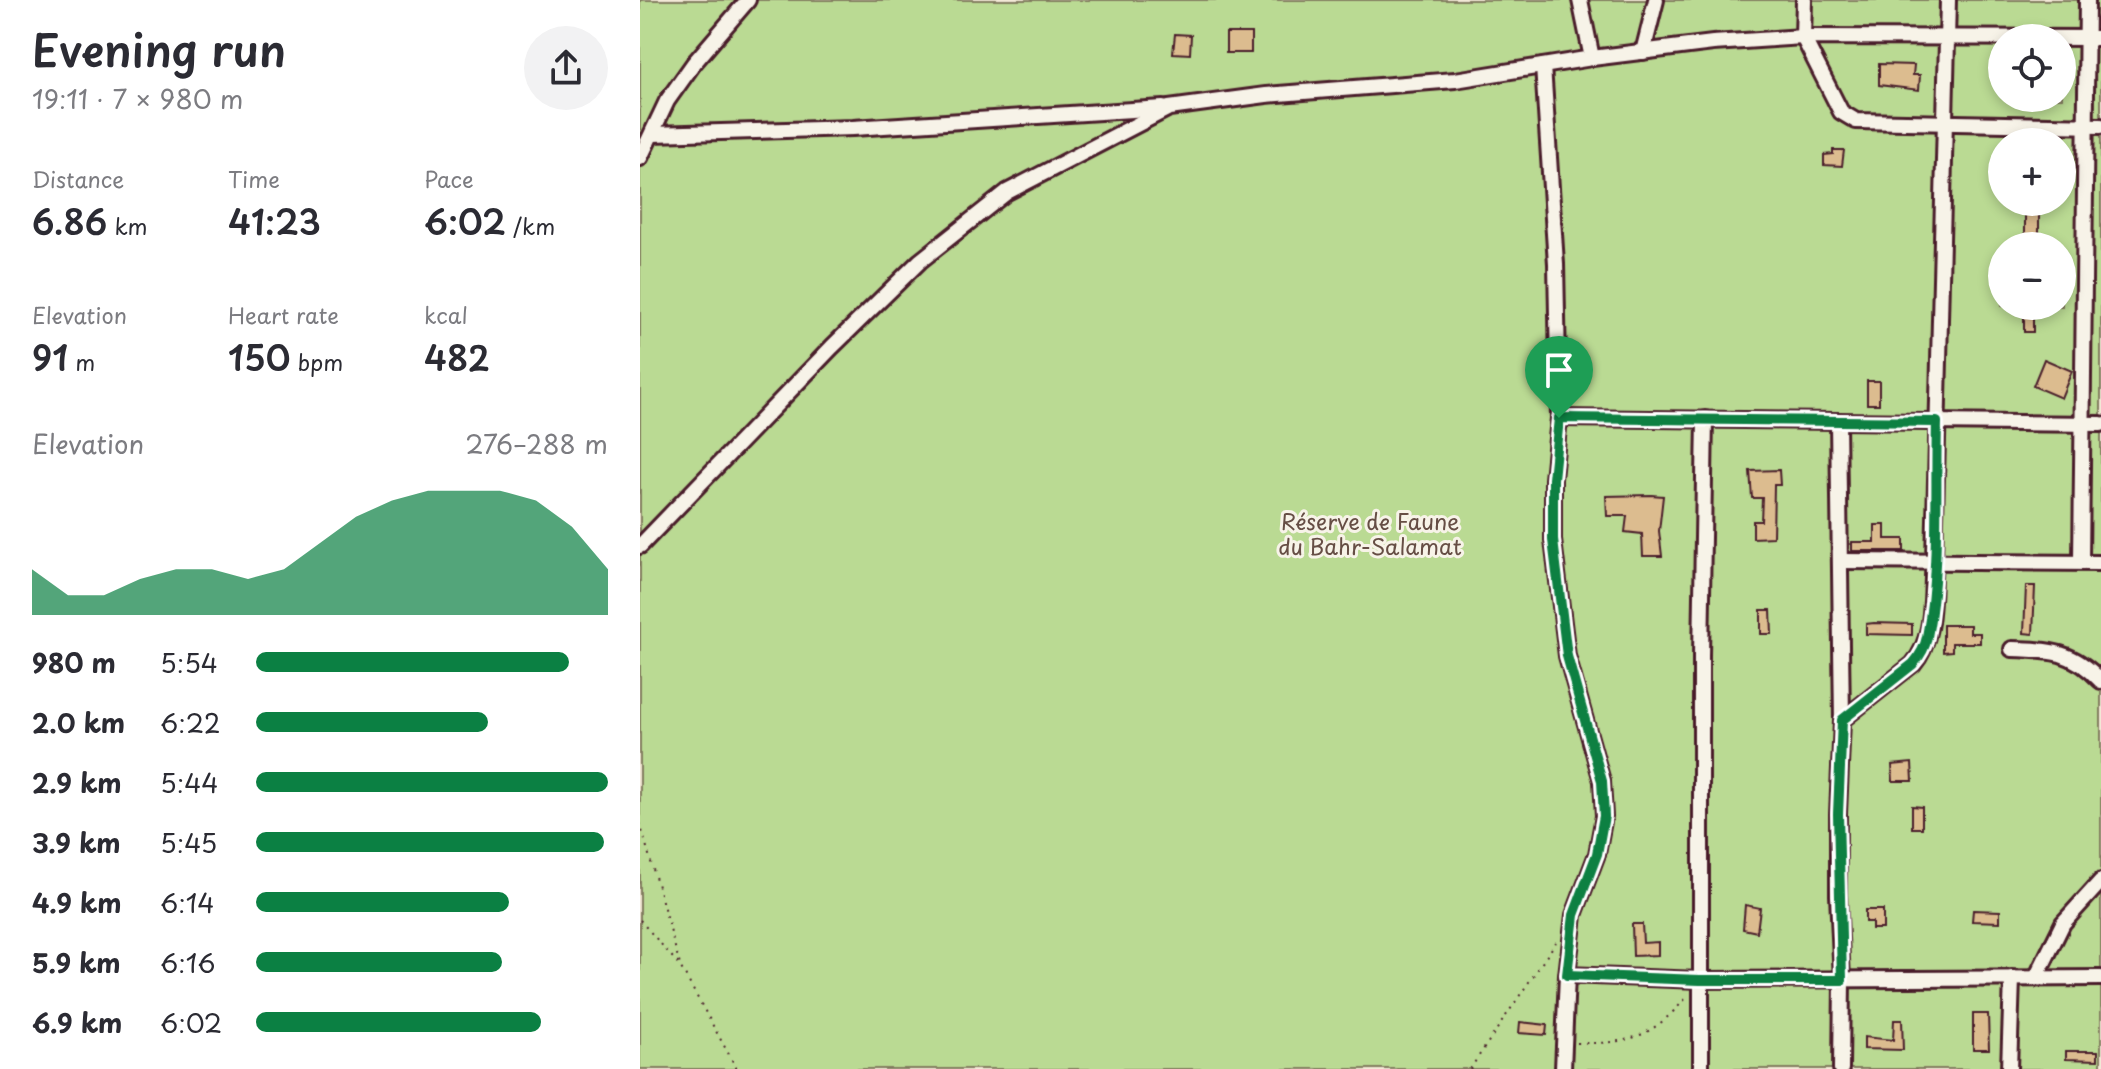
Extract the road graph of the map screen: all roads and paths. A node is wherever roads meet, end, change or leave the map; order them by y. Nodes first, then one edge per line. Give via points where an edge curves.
1 (748, 0) edge
2 (1580, 0) edge
3 (1656, 0) edge
4 (1804, 0) edge
5 (1948, 0) edge
6 (2087, 0) edge
7 (1803, 37) junction
8 (1949, 37) junction
9 (2094, 38) edge
10 (1643, 52) junction
11 (1592, 58) junction
12 (1543, 66) junction
13 (1169, 108) junction
14 (1944, 124) junction
15 (2085, 125) junction
16 (2101, 126) edge
17 (652, 134) junction
18 (640, 158) edge
19 (1559, 418) junction
20 (1705, 419) junction
21 (1838, 421) junction
22 (1937, 422) junction
23 (2083, 424) junction
24 (2101, 424) edge
25 (640, 546) edge
26 (1934, 560) junction
27 (1840, 561) junction
28 (2081, 562) junction
29 (2101, 563) edge
30 (2012, 649) dead end
31 (2101, 681) edge
32 (1842, 720) junction
33 (640, 823) edge
34 (2101, 881) edge
35 (640, 920) edge
36 (1560, 936) dead end
37 (680, 966) junction
38 (1567, 975) junction
39 (2012, 978) junction
40 (2036, 978) junction
41 (2101, 978) edge
42 (1700, 980) junction
43 (1842, 980) junction
44 (1563, 1043) junction
45 (737, 1069) edge
46 (1470, 1069) edge
47 (1563, 1069) edge
48 (1701, 1069) edge
49 (1841, 1069) edge
50 (2009, 1069) edge

1 - 17 street via 694,63
2 - 11 street
3 - 10 street
4 - 7 street
5 - 8 street
6 - 9 street
7 - 8 street
7 - 10 street
7 - 14 street via 1847,118
8 - 9 street
8 - 14 street
9 - 15 street
10 - 11 street
11 - 12 street
12 - 13 street via 1455,80
12 - 19 street
13 - 17 street
13 - 25 street via 1007,192 920,261
14 - 15 street
14 - 22 street
15 - 16 street
15 - 23 street
17 - 18 street
19 - 20 street
19 - 38 street via 1553,479 1555,554 1567,656 1602,781 1604,816 1597,854 1574,915
20 - 21 street
20 - 42 street
21 - 22 street
21 - 27 street
22 - 23 street
22 - 26 street
23 - 24 street
23 - 28 street
26 - 27 street
26 - 28 street
26 - 32 street via 1922,654
27 - 32 street
28 - 29 street
30 - 31 street via 2068,654
32 - 43 street
33 - 37 path
34 - 40 street via 2063,923
35 - 37 path
36 - 46 path
37 - 45 path
38 - 42 street
38 - 44 street
39 - 40 street
39 - 43 street
39 - 50 street
40 - 41 street
42 - 43 street
42 - 44 path via 1672,1014 1638,1038
42 - 48 street
43 - 49 street
44 - 47 street

